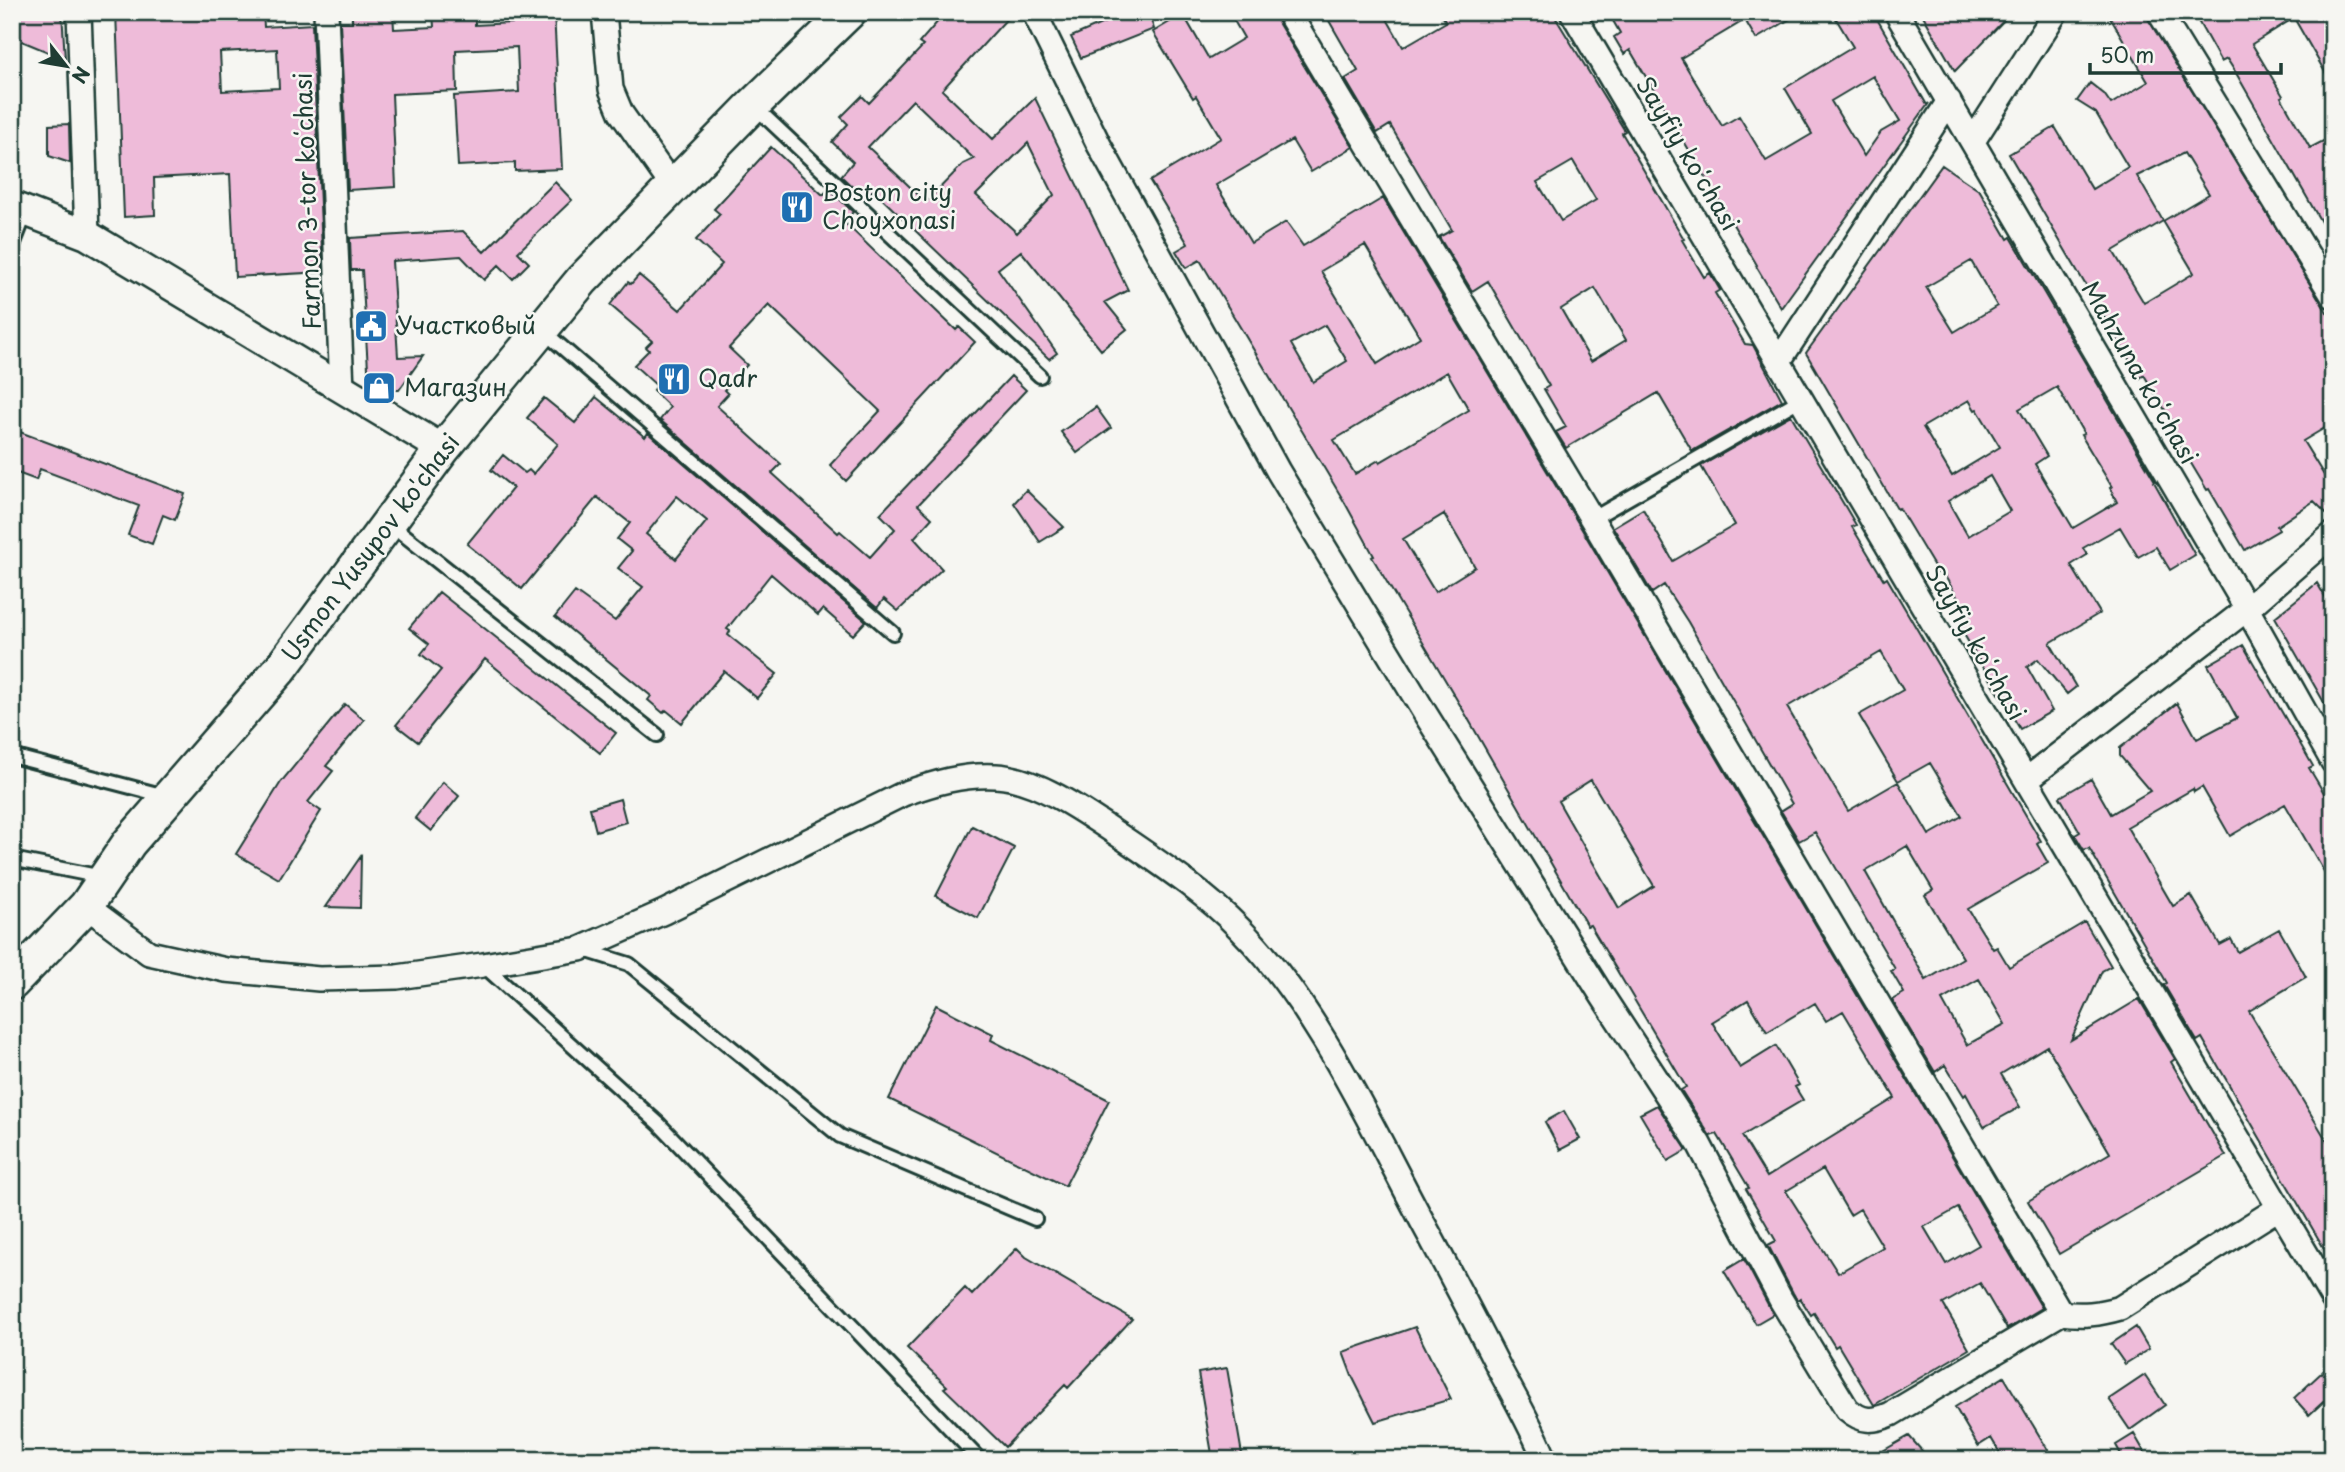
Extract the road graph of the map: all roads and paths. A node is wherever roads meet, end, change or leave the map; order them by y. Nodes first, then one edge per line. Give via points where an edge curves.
1 (79, 12) edge
2 (326, 12) edge
3 (604, 12) edge
4 (849, 12) edge
5 (1034, 12) edge
6 (1288, 12) edge
7 (1572, 12) edge
8 (1896, 12) edge
9 (2056, 12) edge
10 (2160, 12) edge
11 (1949, 100) junction
12 (753, 105) junction
13 (1973, 141) junction
14 (673, 187) junction
15 (19, 209) edge
16 (87, 235) junction
17 (12, 248) edge
18 (2333, 296) edge
19 (541, 330) junction
20 (1779, 361) junction
21 (1040, 376) dead end
22 (342, 388) junction
23 (1801, 399) junction
24 (443, 449) junction
25 (1592, 519) junction
26 (389, 523) junction
27 (2333, 534) edge
28 (2247, 609) junction
29 (893, 633) dead end
30 (657, 735) dead end
31 (12, 756) edge
32 (2333, 762) edge
33 (2026, 780) junction
34 (169, 797) junction
35 (12, 859) edge
36 (105, 878) junction
37 (86, 906) junction
38 (580, 949) junction
39 (483, 965) junction
40 (12, 983) edge
41 (2277, 1209) junction
42 (1035, 1219) dead end
43 (2333, 1299) edge
44 (2061, 1313) junction
45 (980, 1460) edge
46 (1545, 1460) edge

1 - 16 street
2 - 22 street, Farmon 3-tor koʻchasi
3 - 14 street via 611,89 621,113
4 - 12 main road, Usmon Yusupov ko'chasi
5 - 44 street via 1099,145 1278,471 1455,762 1699,1144 1781,1300 1847,1409 1867,1420 1891,1414
6 - 25 street
7 - 20 street, Sayfiy koʻchasi
8 - 11 street, Mahzuna koʻchasi
9 - 13 street
10 - 18 street
11 - 13 street, Mahzuna koʻchasi
11 - 20 street
12 - 14 main road, Usmon Yusupov ko'chasi
12 - 21 lane
13 - 28 street, Mahzuna koʻchasi
14 - 19 main road, Usmon Yusupov ko'chasi via 582,280
15 - 16 street
15 - 17 lane
16 - 22 street
19 - 24 main road, Usmon Yusupov ko'chasi
19 - 29 lane
20 - 23 street, Sayfiy koʻchasi
22 - 24 street
23 - 25 lane
23 - 33 street, Sayfiy koʻchasi
24 - 26 main road, Usmon Yusupov ko'chasi
25 - 44 street
26 - 30 lane
26 - 34 main road, Usmon Yusupov ko'chasi via 281,668
27 - 28 street
28 - 32 street, Mahzuna koʻchasi
28 - 33 street
31 - 34 lane
33 - 41 street, Sayfiy koʻchasi
34 - 36 main road, Usmon Yusupov ko'chasi
35 - 36 lane
36 - 37 main road, Usmon Yusupov ko'chasi
37 - 39 street via 149,953 226,970 319,979 384,977
37 - 40 main road, Usmon Yusupov ko'chasi
38 - 39 street
38 - 42 lane via 629,964 840,1136
38 - 46 street via 903,794 940,781 1000,776 1054,795 1172,871 1239,928 1271,963 1333,1056
39 - 45 lane via 659,1124
41 - 43 street, Sayfiy koʻchasi
41 - 44 street via 2120,1308 2099,1314

